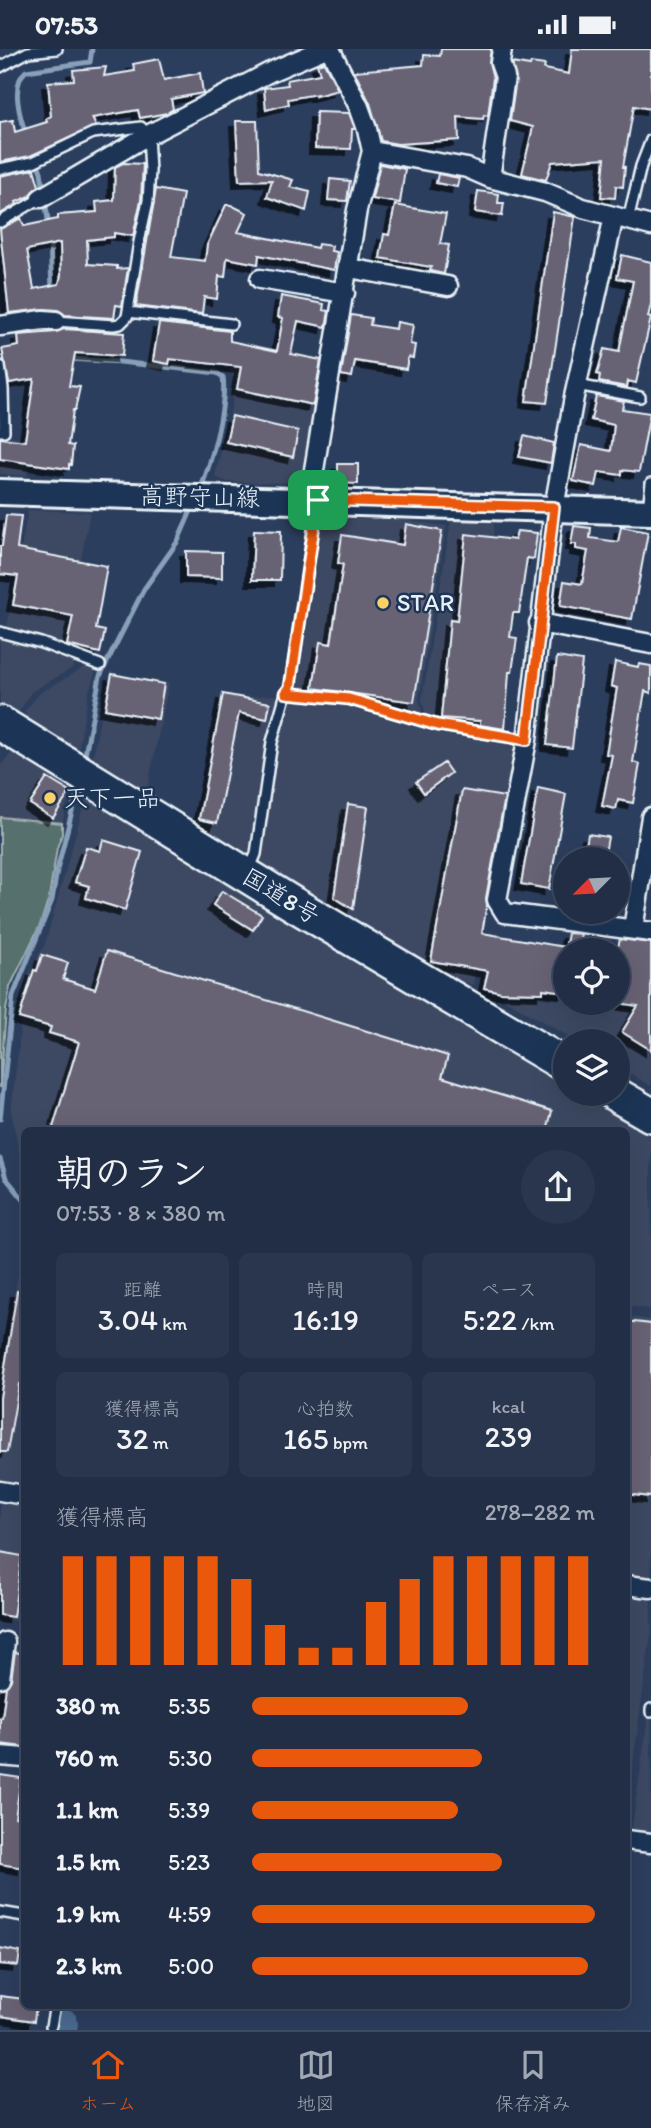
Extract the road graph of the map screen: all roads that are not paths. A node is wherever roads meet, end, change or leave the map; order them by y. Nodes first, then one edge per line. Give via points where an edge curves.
1 (57, 49) edge
2 (324, 49) edge
3 (330, 49) edge
4 (502, 49) edge
5 (0, 67) edge
6 (148, 135) junction
7 (651, 140) edge
8 (372, 151) junction
9 (0, 169) edge
10 (490, 178) junction
11 (46, 195) joint
12 (621, 218) junction
13 (0, 222) edge
14 (651, 226) edge
15 (349, 268) junction
16 (260, 279) dead end
17 (448, 286) dead end
18 (345, 293) junction
19 (128, 312) junction
20 (49, 321) joint
21 (231, 324) dead end
22 (0, 326) edge
23 (0, 366) edge
24 (576, 386) junction
25 (640, 397) dead end
26 (0, 431) edge
27 (651, 483) edge
28 (0, 492) edge
29 (314, 500) junction
30 (554, 507) junction
31 (649, 512) edge
32 (539, 623) junction
33 (0, 632) edge
34 (651, 644) edge
35 (100, 665) dead end
36 (286, 693) junction
37 (0, 723) edge
38 (527, 740) junction
39 (651, 817) edge
40 (247, 876) junction
41 (642, 930) edge
42 (553, 1058) edge
43 (630, 1103) edge
44 (651, 1115) edge
45 (0, 1491) edge
46 (21, 1494) edge
47 (630, 1585) edge
48 (651, 1588) edge
49 (5, 1642) dead end
50 (0, 1678) edge
51 (0, 1756) edge
52 (21, 1758) edge
53 (630, 1840) edge
54 (651, 1843) edge
55 (0, 1912) edge
56 (21, 1916) edge
57 (54, 2009) edge
58 (51, 2026) dead end

1 - 5 lane via 28,52
2 - 6 street
3 - 8 street via 359,107
4 - 10 street via 505,77
6 - 9 lane via 141,127 93,133 37,160
6 - 11 street
6 - 19 lane via 148,201
7 - 12 lane
8 - 10 street via 467,168
8 - 15 street
10 - 12 street
11 - 13 lane
12 - 14 street
12 - 24 street
15 - 17 street
15 - 18 street
16 - 18 street
18 - 29 street
19 - 20 lane via 120,324
19 - 21 lane
20 - 22 street
23 - 26 lane via 4,431
24 - 25 lane
24 - 30 street
27 - 31 lane
28 - 29 main road, 高野守山線
29 - 30 main road, 高野守山線
29 - 36 lane
30 - 31 main road, 高野守山線
30 - 32 street
32 - 34 street
32 - 38 street
33 - 35 lane
36 - 38 lane via 349,699 437,725
36 - 40 lane via 271,742 256,854
37 - 40 highway, 国道8号
38 - 41 street via 497,900 505,913
39 - 41 street
40 - 42 highway, 国道8号
43 - 44 highway
45 - 46 street
47 - 48 street
49 - 50 street
51 - 52 street
53 - 54 street
55 - 56 lane
57 - 58 lane

